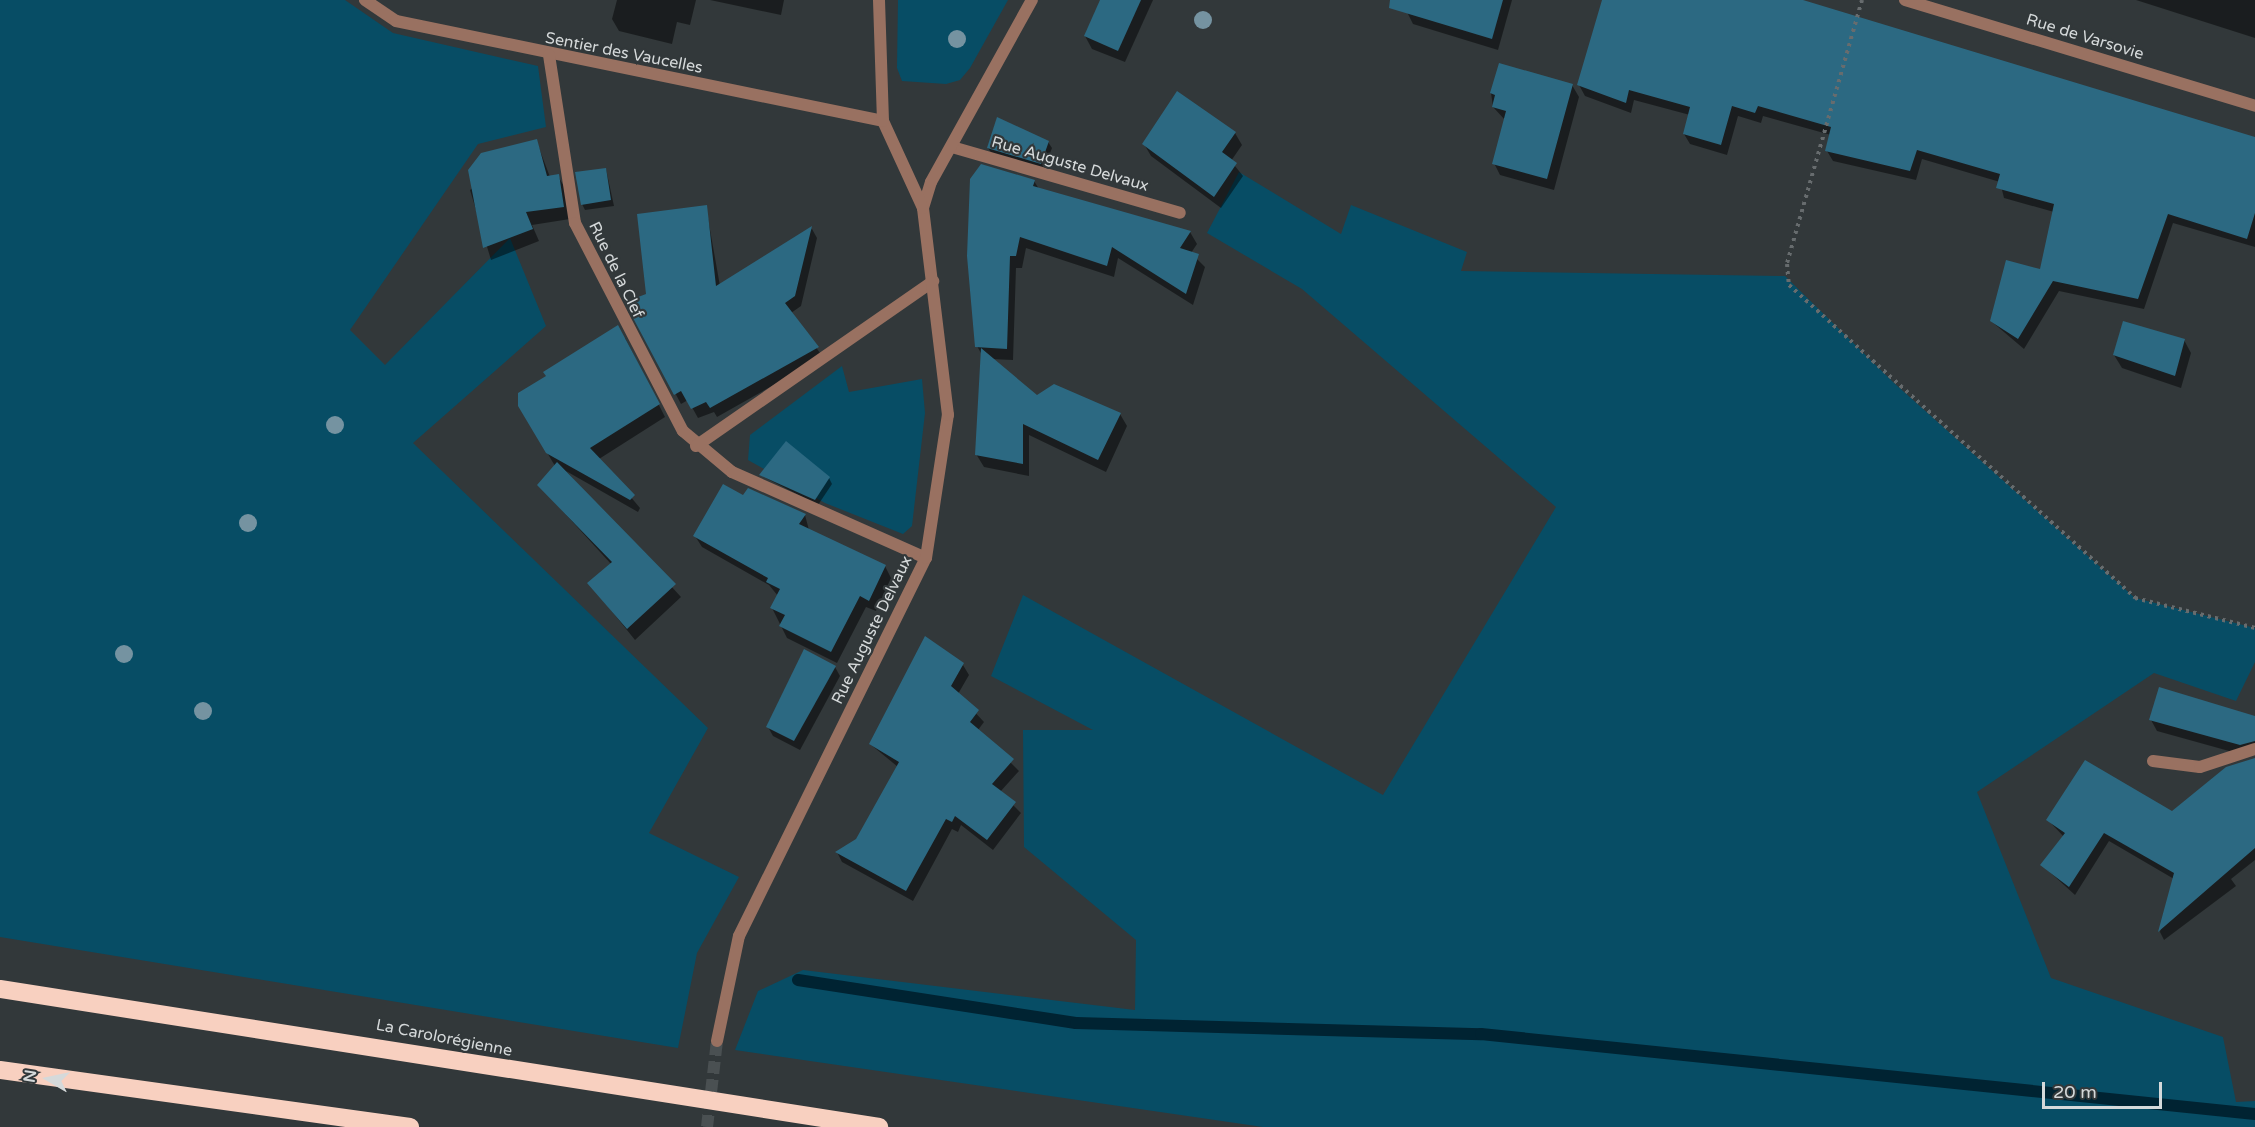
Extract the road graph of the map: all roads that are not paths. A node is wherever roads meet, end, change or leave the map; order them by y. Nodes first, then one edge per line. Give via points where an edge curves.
1 (365, 0) edge
2 (879, 0) edge
3 (1032, 0) edge
4 (1905, 0) edge
5 (549, 55) junction
6 (2255, 106) edge
7 (883, 121) junction
8 (952, 147) junction
9 (923, 208) junction
10 (1180, 213) dead end
11 (933, 280) junction
12 (696, 446) junction
13 (926, 558) junction
14 (2255, 749) edge
15 (2153, 761) dead end
16 (0, 989) edge
17 (717, 1041) tunnel mouth
18 (0, 1070) edge
19 (410, 1127) edge
20 (879, 1127) edge

1 - 5 street, Sentier des Vaucelles via 396,21
2 - 7 street, Rue Auguste Delvaux
3 - 8 street
4 - 6 street, Rue de Varsovie
5 - 7 street, Sentier des Vaucelles
5 - 12 street, Rue de la Clef via 575,223 672,417
7 - 9 street, Rue Auguste Delvaux
8 - 9 street
8 - 10 street, Rue Auguste Delvaux
9 - 11 street, Rue Auguste Delvaux
11 - 12 street
11 - 13 street, Rue Auguste Delvaux via 948,415
12 - 13 street, Rue de la Clef via 762,487
13 - 17 street, Rue Auguste Delvaux via 740,936
14 - 15 street via 2200,767
16 - 20 highway, La Carolorégienne via 400,1047 537,1077
18 - 19 highway

